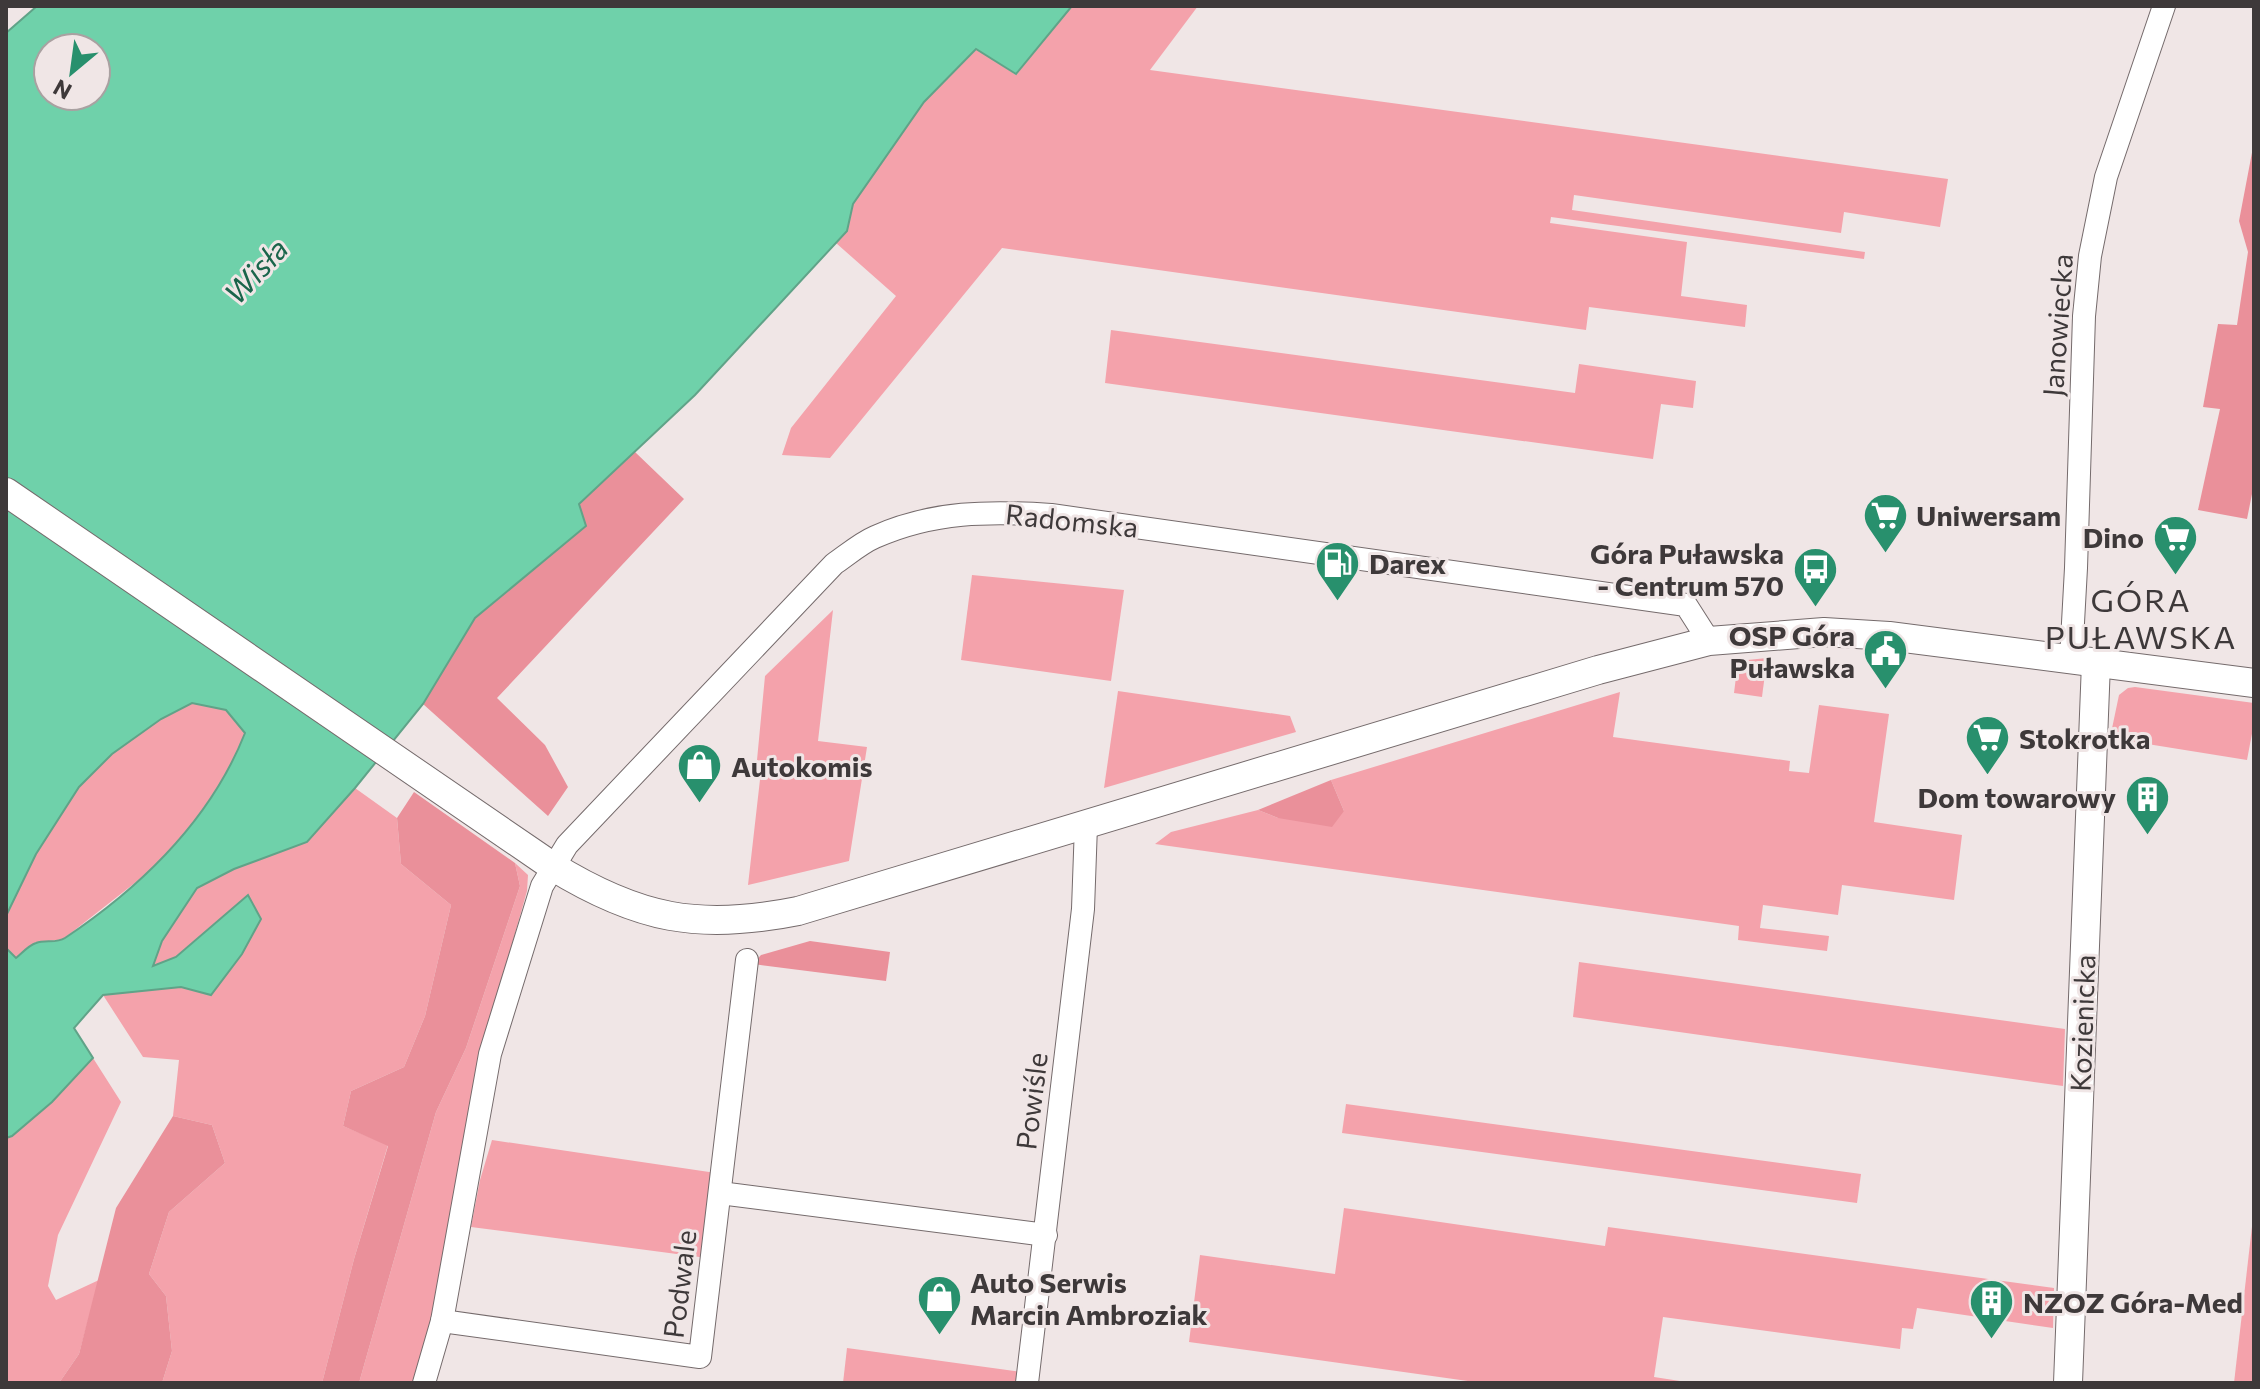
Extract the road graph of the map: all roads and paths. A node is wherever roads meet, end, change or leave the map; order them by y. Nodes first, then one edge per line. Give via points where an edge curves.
1 (2164, 6) edge
2 (6, 492) edge
3 (1709, 641) junction
4 (2084, 661) junction
5 (2254, 683) edge
6 (1086, 825) junction
7 (552, 866) junction
8 (747, 960) dead end
9 (720, 1193) junction
10 (1046, 1235) junction
11 (442, 1321) junction
12 (424, 1383) edge
13 (1027, 1383) edge
14 (2068, 1383) edge

1 - 4 street, Janowiecka via 2106,177 2090,256 2076,568
2 - 7 main road
3 - 4 main road via 1824,632
3 - 6 main road
3 - 7 street, Radomska via 1686,605 1051,515 988,511 934,517 873,537 834,564
4 - 5 main road
4 - 14 main road, Kozienicka
6 - 7 main road via 798,911 732,922 635,907
6 - 10 street, Powiśle via 1083,909
7 - 11 street via 490,1054
8 - 9 street, Podwale
9 - 10 street
9 - 11 street, Podwale via 700,1357
10 - 13 street, Powiśle
11 - 12 street

